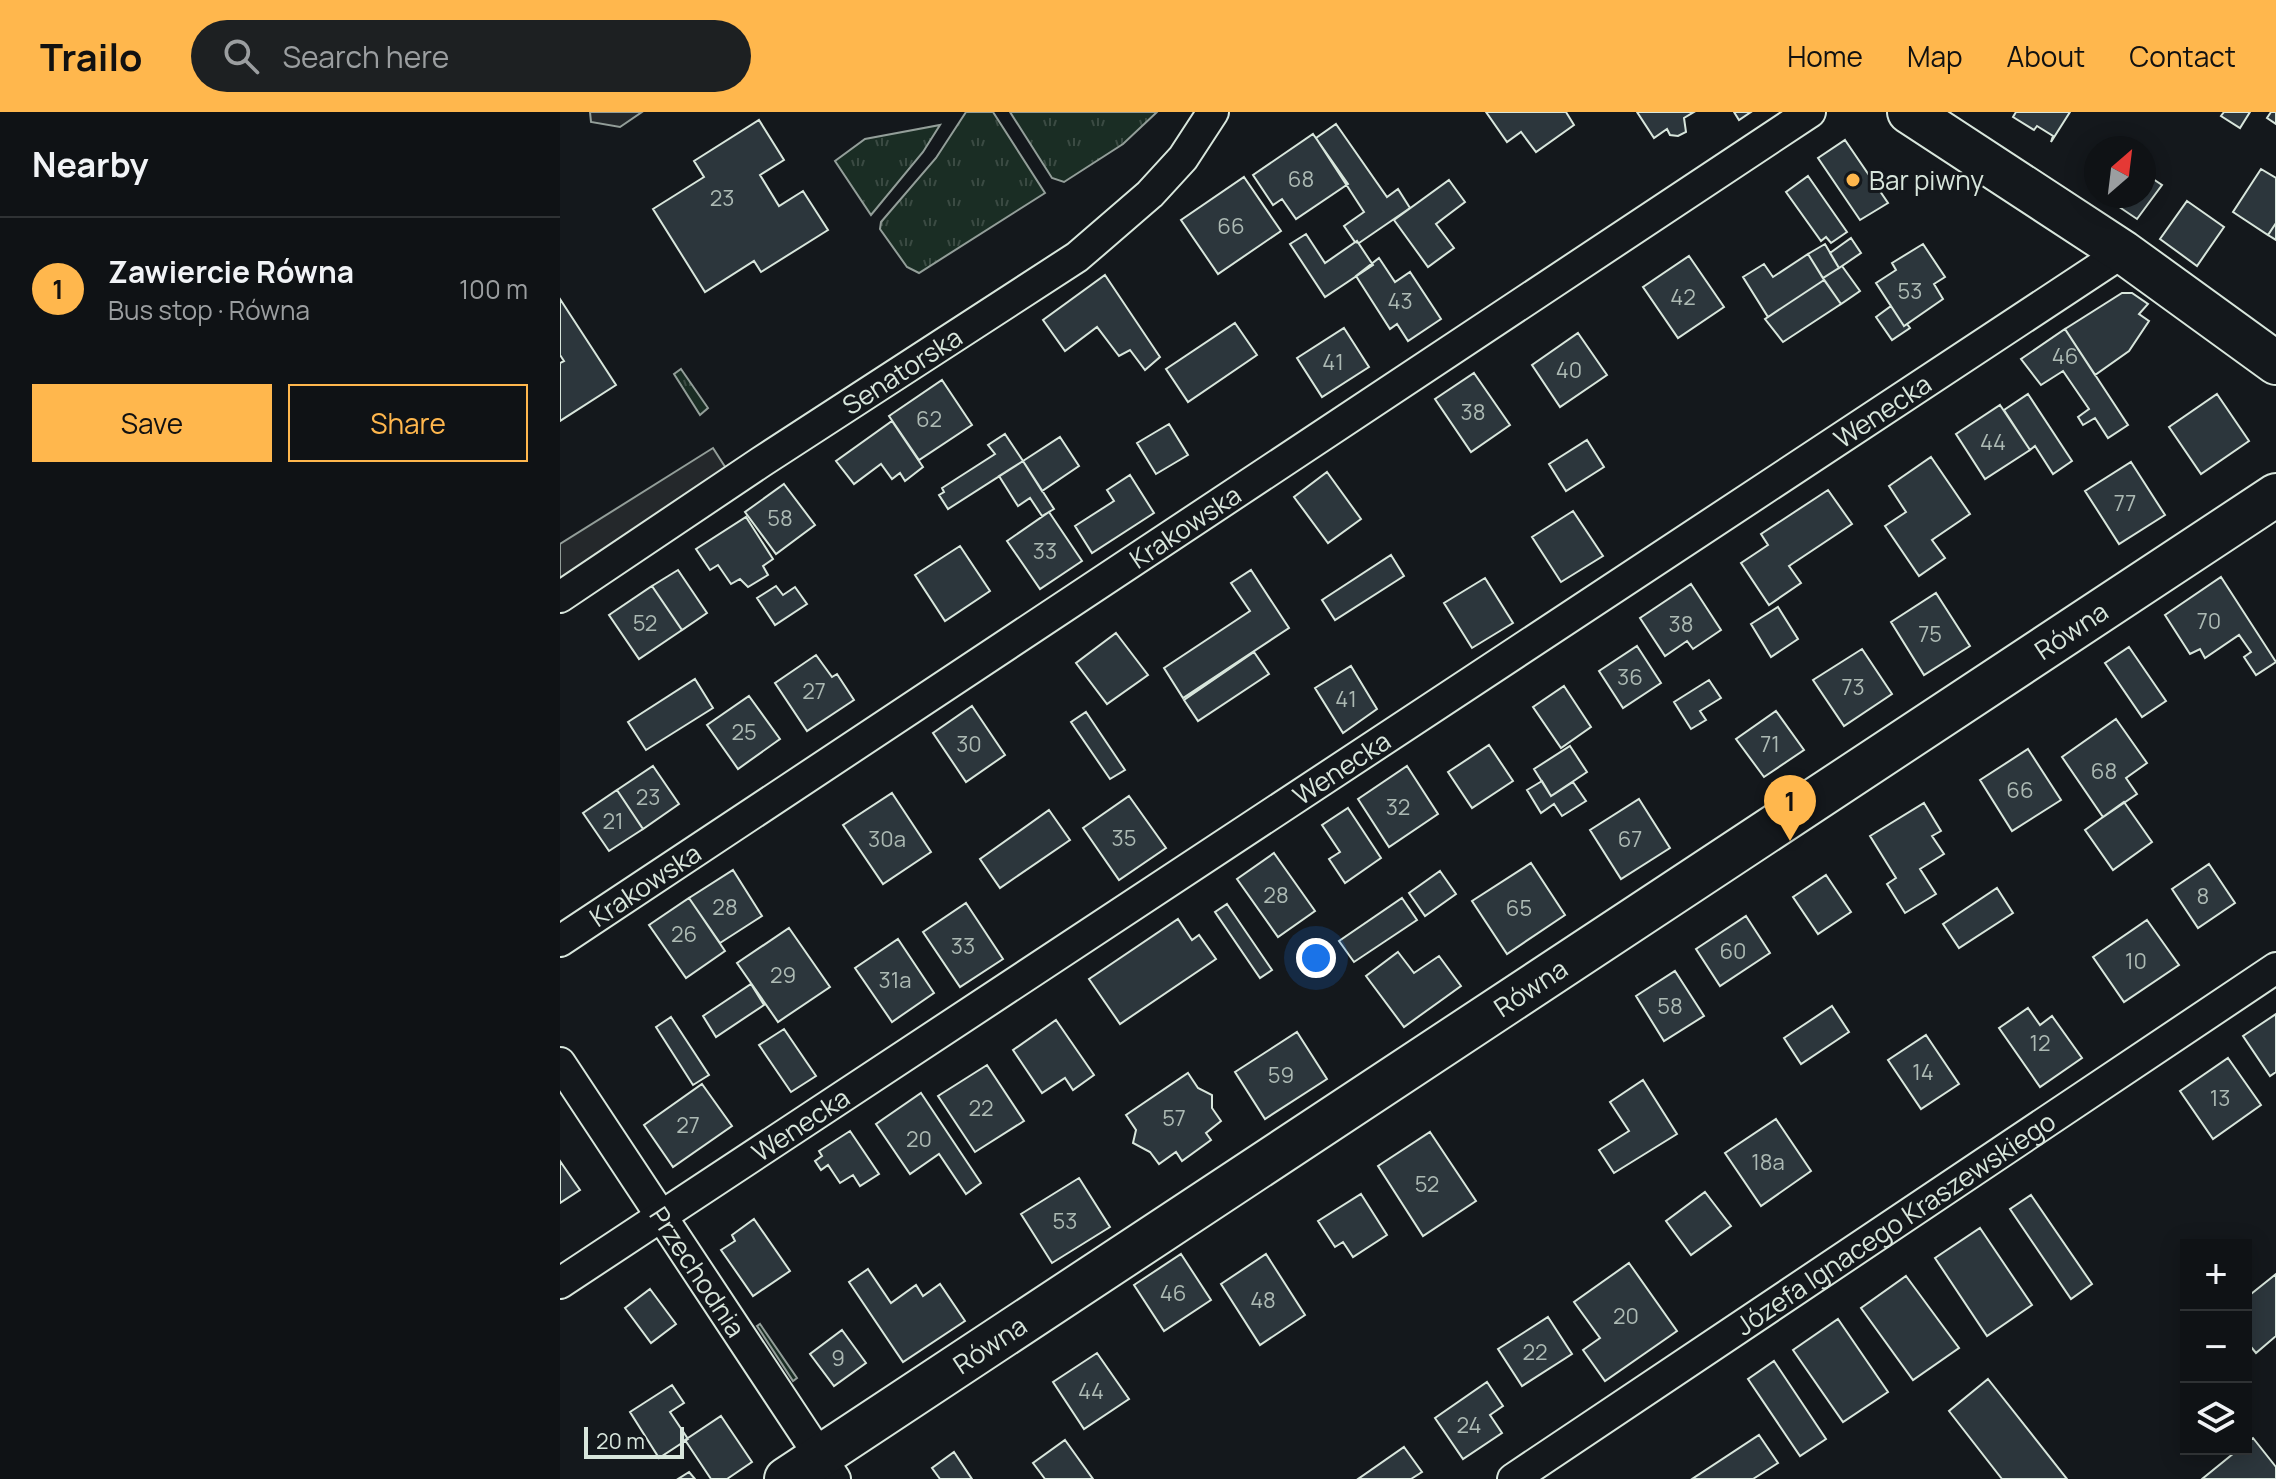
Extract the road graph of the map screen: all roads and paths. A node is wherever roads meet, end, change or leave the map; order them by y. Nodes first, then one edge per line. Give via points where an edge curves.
1 (1213, 112) edge
2 (1810, 112) edge
3 (1909, 112) edge
4 (2123, 252) junction
5 (2276, 363) edge
6 (2276, 495) edge
7 (560, 597) edge
8 (560, 941) edge
9 (2276, 968) edge
10 (560, 1063) edge
11 (661, 1216) junction
12 (560, 1283) edge
13 (828, 1468) edge
14 (786, 1479) edge
15 (1513, 1479) edge

1 - 7 street, Senatorska via 1183,158 1150,194 1077,257
2 - 8 street, Krakowska
3 - 4 street
4 - 5 street
4 - 11 street, Wenecka
6 - 13 street, Równa
9 - 15 street, Józefa Ignacego Kraszewskiego
10 - 11 street, Przechodnia
11 - 12 street, Wenecka
11 - 13 street, Przechodnia
13 - 14 street, Równa

